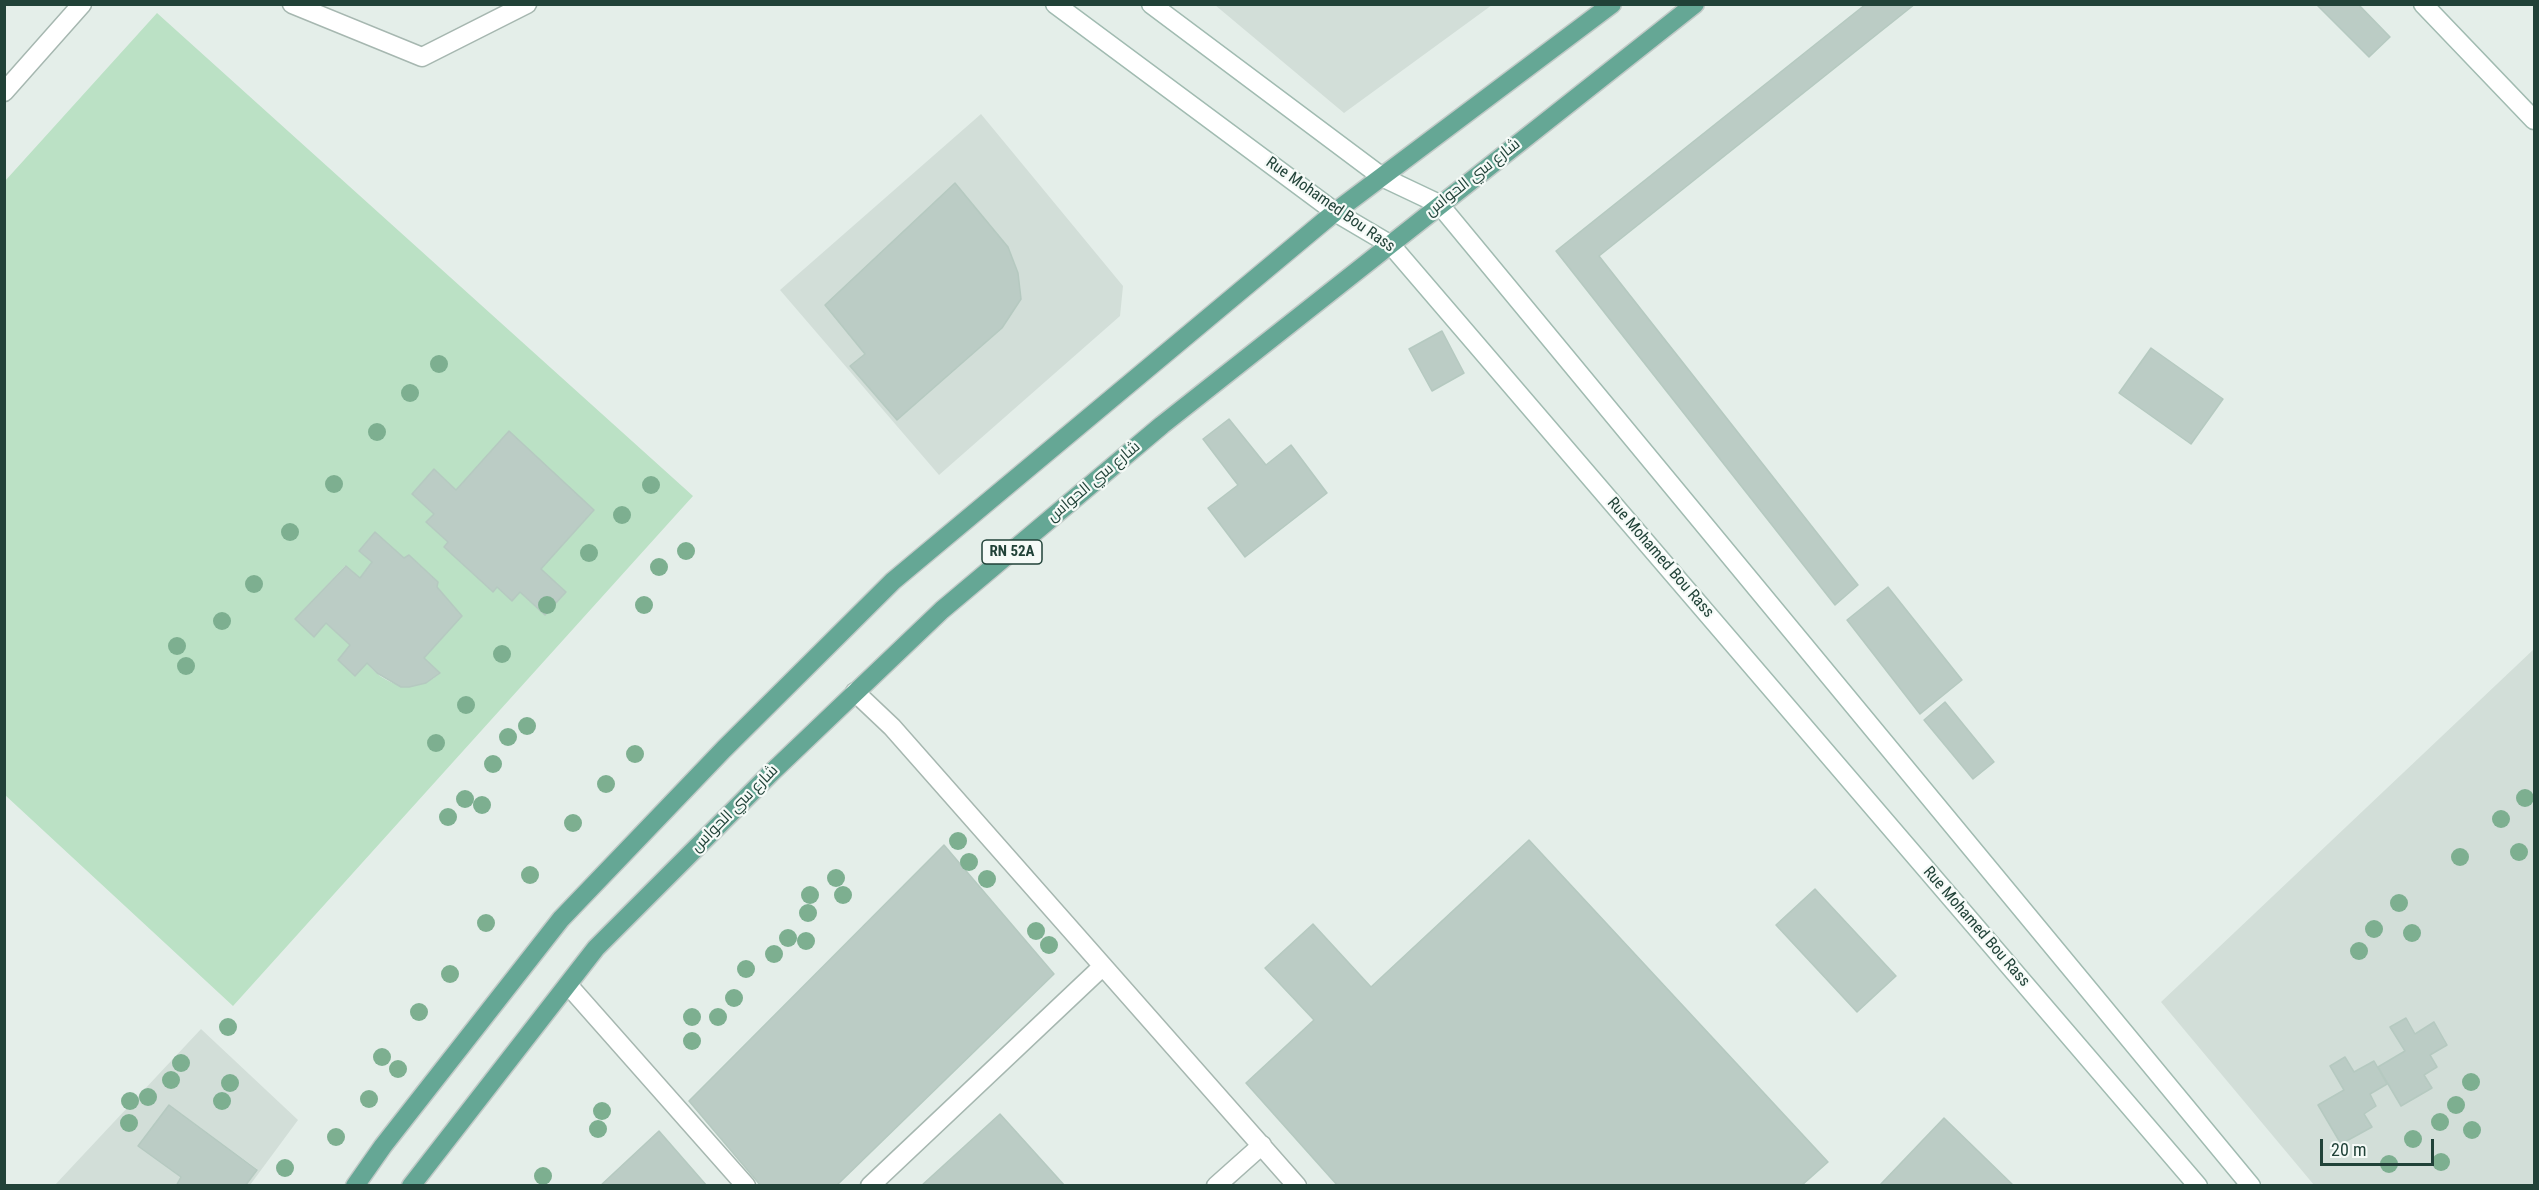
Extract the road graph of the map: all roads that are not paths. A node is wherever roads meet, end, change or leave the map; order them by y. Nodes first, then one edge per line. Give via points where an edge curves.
1 (82, 4) edge
2 (292, 4) edge
3 (527, 4) edge
4 (1056, 4) edge
5 (1151, 4) edge
6 (1695, 4) edge
7 (2423, 4) edge
8 (1609, 5) edge
9 (4, 92) edge
10 (2535, 120) edge
11 (1382, 177) junction
12 (1439, 204) junction
13 (1335, 212) junction
14 (1391, 245) junction
15 (855, 692) junction
16 (1102, 967) junction
17 (569, 986) junction
18 (1262, 1145) junction
19 (355, 1185) edge
20 (411, 1185) edge
21 (746, 1185) edge
22 (870, 1185) edge
23 (1216, 1185) edge
24 (1297, 1185) edge
25 (2198, 1185) edge
26 (2251, 1185) edge

1 - 9 street
2 - 3 street via 422,57
4 - 13 street, Rue Mohamed Bou Rass
5 - 11 street
6 - 12 main road, شارع سي الحواس / RN 52A
7 - 10 street
8 - 11 main road
11 - 12 street
11 - 13 main road
12 - 14 main road, شارع سي الحواس / RN 52A
12 - 26 street
13 - 14 street, Rue Mohamed Bou Rass
13 - 19 main road via 893,581 561,919
14 - 15 main road, شارع سي الحواس / RN 52A via 1162,425 942,610
14 - 25 street, Rue Mohamed Bou Rass
15 - 16 street via 892,727
15 - 17 main road, شارع سي الحواس / RN 52A via 596,948
16 - 18 street
16 - 22 street
17 - 20 main road, شارع سي الحواس / RN 52A
17 - 21 street
18 - 23 street
18 - 24 street

